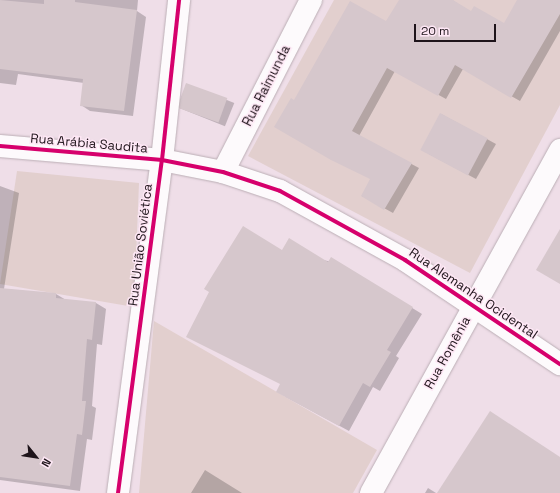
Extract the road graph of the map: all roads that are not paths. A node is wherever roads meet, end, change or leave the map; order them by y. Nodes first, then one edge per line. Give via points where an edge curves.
1 (179, 0) edge
2 (311, 0) edge
3 (0, 146) edge
4 (560, 150) edge
5 (162, 160) junction
6 (222, 172) junction
7 (473, 306) junction
8 (560, 364) edge
9 (118, 493) edge
10 (371, 493) edge

1 - 5 street, Rua União Soviética
2 - 6 street, Rua Raimunda
3 - 5 street, Rua Arábia Saudita
4 - 7 street, Rua Romênia
5 - 6 street, Rua Arábia Saudita
5 - 9 street, Rua União Soviética
6 - 7 street, Rua Alemanha Ocidental via 280,191 405,260
7 - 8 street, Rua Alemanha Ocidental
7 - 10 street, Rua Romênia

